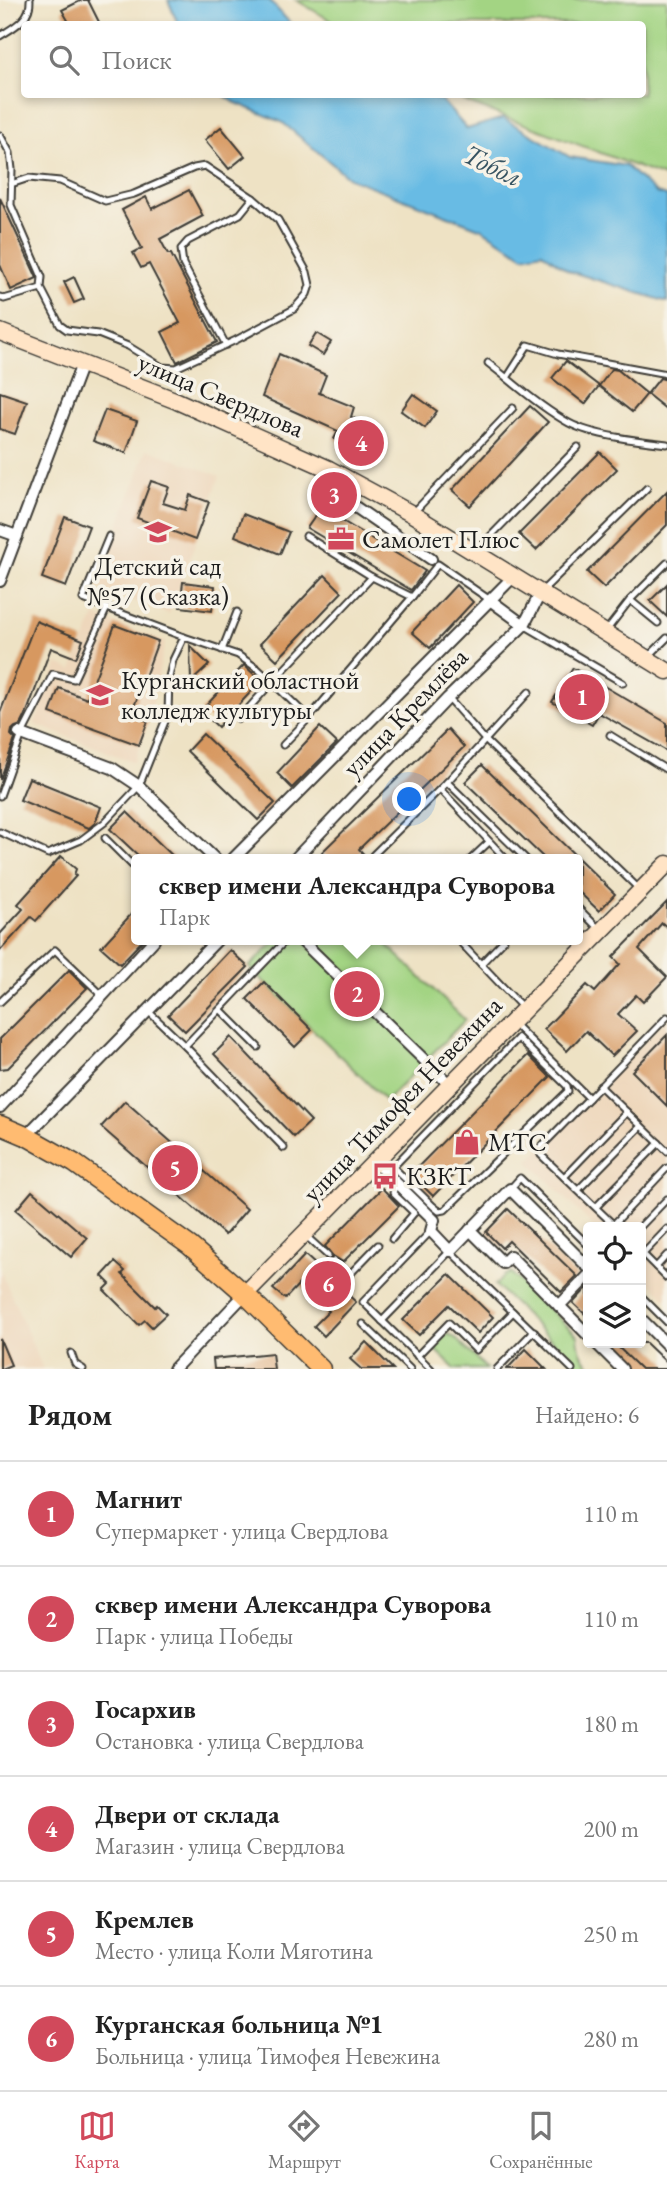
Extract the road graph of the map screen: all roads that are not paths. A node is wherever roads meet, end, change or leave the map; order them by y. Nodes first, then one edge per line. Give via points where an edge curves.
1 (30, 0) edge
2 (23, 21) edge
3 (21, 23) edge
4 (0, 36) edge
5 (0, 135) edge
6 (11, 184) junction
7 (253, 198) junction
8 (41, 288) junction
9 (0, 297) edge
10 (0, 332) edge
11 (226, 345) junction
12 (488, 363) dead end
13 (82, 364) junction
14 (667, 374) edge
15 (506, 377) junction
16 (513, 408) dead end
17 (667, 444) edge
18 (578, 447) dead end
19 (647, 488) dead end
20 (351, 504) dead end
21 (412, 514) junction
22 (0, 530) edge
23 (17, 536) junction
24 (109, 536) dead end
25 (306, 536) dead end
26 (475, 552) junction
27 (435, 561) junction
28 (667, 563) edge
29 (372, 577) junction
30 (513, 577) junction
31 (0, 581) edge
32 (541, 592) junction
33 (412, 597) junction
34 (490, 600) junction
35 (631, 600) junction
36 (107, 608) junction
37 (237, 611) dead end
38 (658, 623) dead end
39 (524, 625) junction
40 (604, 634) junction
41 (184, 637) junction
42 (667, 638) edge
43 (222, 650) junction
44 (647, 658) junction
45 (667, 671) edge
46 (272, 682) junction
47 (623, 683) dead end
48 (529, 692) dead end
49 (448, 698) junction
50 (309, 718) junction
51 (239, 719) dead end
52 (21, 733) junction
53 (610, 735) dead end
54 (486, 741) junction
55 (283, 745) dead end
56 (667, 770) edge
57 (447, 782) junction
58 (139, 786) junction
59 (440, 789) junction
60 (0, 796) edge
61 (0, 831) edge
62 (105, 838) dead end
63 (488, 842) junction
64 (210, 854) edge
65 (238, 854) edge
66 (300, 854) edge
67 (374, 854) edge
68 (476, 854) edge
69 (501, 854) edge
70 (521, 854) edge
71 (131, 864) edge
72 (667, 864) edge
73 (641, 891) junction
74 (583, 916) edge
75 (583, 931) edge
76 (596, 936) junction
77 (149, 945) edge
78 (212, 945) edge
79 (281, 945) edge
80 (306, 945) edge
81 (463, 945) edge
82 (499, 945) edge
83 (481, 964) junction
84 (102, 995) junction
85 (0, 1002) edge
86 (525, 1009) junction
87 (221, 1010) junction
88 (148, 1011) junction
89 (667, 1017) edge
90 (517, 1031) junction
91 (185, 1046) junction
92 (258, 1047) dead end
93 (450, 1086) junction
94 (600, 1086) junction
95 (589, 1098) junction
96 (0, 1107) edge
97 (627, 1112) junction
98 (0, 1125) edge
99 (641, 1126) junction
100 (26, 1136) junction
101 (659, 1143) junction
102 (284, 1147) dead end
103 (667, 1151) edge
104 (385, 1168) junction
105 (667, 1168) edge
106 (564, 1177) junction
107 (396, 1183) junction
108 (510, 1189) junction
109 (578, 1190) junction
110 (667, 1199) edge
111 (596, 1208) junction
112 (610, 1222) edge
113 (618, 1222) edge
114 (645, 1222) edge
115 (667, 1229) edge
116 (470, 1230) junction
117 (430, 1231) junction
118 (304, 1234) junction
119 (391, 1239) dead end
120 (583, 1240) edge
121 (378, 1245) dead end
122 (646, 1249) edge
123 (450, 1251) junction
124 (667, 1255) edge
125 (328, 1256) dead end
126 (646, 1257) edge
127 (334, 1261) dead end
128 (583, 1262) edge
129 (656, 1267) junction
130 (667, 1278) edge
131 (583, 1281) edge
132 (245, 1294) junction
133 (646, 1301) edge
134 (559, 1306) junction
135 (513, 1312) junction
136 (382, 1321) junction
137 (667, 1322) edge
138 (363, 1324) dead end
139 (646, 1324) edge
140 (583, 1330) edge
141 (534, 1331) junction
142 (667, 1345) edge
143 (601, 1348) edge
144 (71, 1353) dead end
145 (417, 1356) junction
146 (83, 1369) edge
147 (174, 1369) edge
148 (321, 1369) edge
149 (410, 1369) edge
150 (431, 1369) edge
151 (497, 1369) edge
152 (572, 1369) edge
153 (622, 1369) edge

1 - 2 lane via 29,14
3 - 4 lane
5 - 6 lane via 10,153
6 - 7 lane via 29,178 60,181 105,201 205,166
6 - 8 lane via 11,205 42,277
7 - 11 lane via 240,214 181,249 183,264
7 - 11 lane via 278,219 310,285 294,309
8 - 9 lane
8 - 11 lane via 67,331 98,334 162,368 176,368
10 - 13 main road, улица Свердлова
12 - 15 lane
13 - 21 main road, улица Свердлова via 329,469
13 - 23 street
14 - 15 lane via 528,345
15 - 17 lane via 571,424 625,439
16 - 21 lane
18 - 26 lane
19 - 32 lane
20 - 27 street
21 - 26 main road, улица Свердлова
22 - 23 street
23 - 31 street
24 - 36 lane via 83,599
25 - 29 lane
26 - 30 main road, улица Свердлова
27 - 33 lane
27 - 34 lane
28 - 35 lane
29 - 33 lane
29 - 46 lane
30 - 32 main road, улица Свердлова
30 - 34 street, улица Кремлёва
32 - 39 street, улица Кремлёва
32 - 40 main road, улица Свердлова
33 - 50 lane
34 - 39 street
34 - 65 street, улица Кремлёва
35 - 38 lane
35 - 40 lane
36 - 41 lane
36 - 52 lane via 74,679 53,674
37 - 43 lane
39 - 47 lane
39 - 49 street, улица Кремлёва
40 - 44 main road, улица Свердлова
41 - 43 lane
41 - 58 lane via 169,677 167,714
42 - 44 lane
43 - 46 lane via 238,655
44 - 45 main road, улица Свердлова
46 - 50 lane
46 - 51 lane
48 - 54 lane
49 - 54 lane
49 - 66 street, улица Кремлёва
50 - 55 lane
52 - 58 street via 112,768
52 - 60 lane
53 - 56 lane
54 - 57 lane
54 - 73 lane
57 - 59 lane
57 - 70 lane
58 - 61 lane via 81,840 48,854
58 - 64 street
59 - 63 lane
59 - 67 lane
62 - 71 lane
63 - 68 lane
63 - 69 lane
72 - 73 main road, улица Тимофея Невежина
73 - 76 main road, улица Тимофея Невежина
74 - 76 lane
75 - 76 lane
76 - 86 main road, улица Тимофея Невежина
77 - 84 street
78 - 88 street
79 - 87 lane
80 - 93 street
81 - 83 lane
82 - 83 lane
83 - 86 lane
84 - 85 lane via 55,950
84 - 96 street
86 - 90 main road, улица Тимофея Невежина
87 - 91 lane
87 - 92 lane
88 - 91 lane
88 - 100 street
89 - 94 lane
90 - 93 main road, улица Тимофея Невежина
90 - 95 lane
90 - 104 lane
90 - 104 lane via 568,1091 445,1210 439,1211
91 - 102 lane
93 - 104 main road, улица Тимофея Невежина
94 - 95 lane
94 - 97 lane
95 - 106 lane via 539,1149
97 - 99 lane
97 - 106 lane
98 - 100 main road
99 - 101 lane
99 - 109 lane
100 - 132 main road via 105,1184 190,1246
101 - 103 lane
101 - 111 lane
104 - 107 street
104 - 118 main road, улица Тимофея Невежина
105 - 113 lane
106 - 109 lane
107 - 117 street via 434,1220
107 - 119 lane via 394,1193 414,1213
108 - 116 street
108 - 120 lane via 520,1178
108 - 128 street
109 - 111 lane
110 - 114 lane
111 - 112 lane
115 - 122 lane
116 - 123 street
116 - 134 street via 503,1263 510,1256
117 - 123 street
117 - 136 lane via 363,1302
118 - 125 lane
118 - 132 main road, улица Тимофея Невежина
121 - 127 lane via 349,1275
123 - 135 lane
123 - 136 lane
124 - 129 lane
126 - 129 lane
129 - 130 lane
131 - 134 street
132 - 147 street, улица Тимофея Невежина
132 - 148 main road
133 - 137 lane
134 - 140 street
135 - 141 lane
135 - 145 lane via 476,1350 449,1323
136 - 145 lane
138 - 149 lane
139 - 142 street
141 - 151 lane
141 - 152 lane
143 - 153 street
144 - 146 lane
145 - 150 lane

